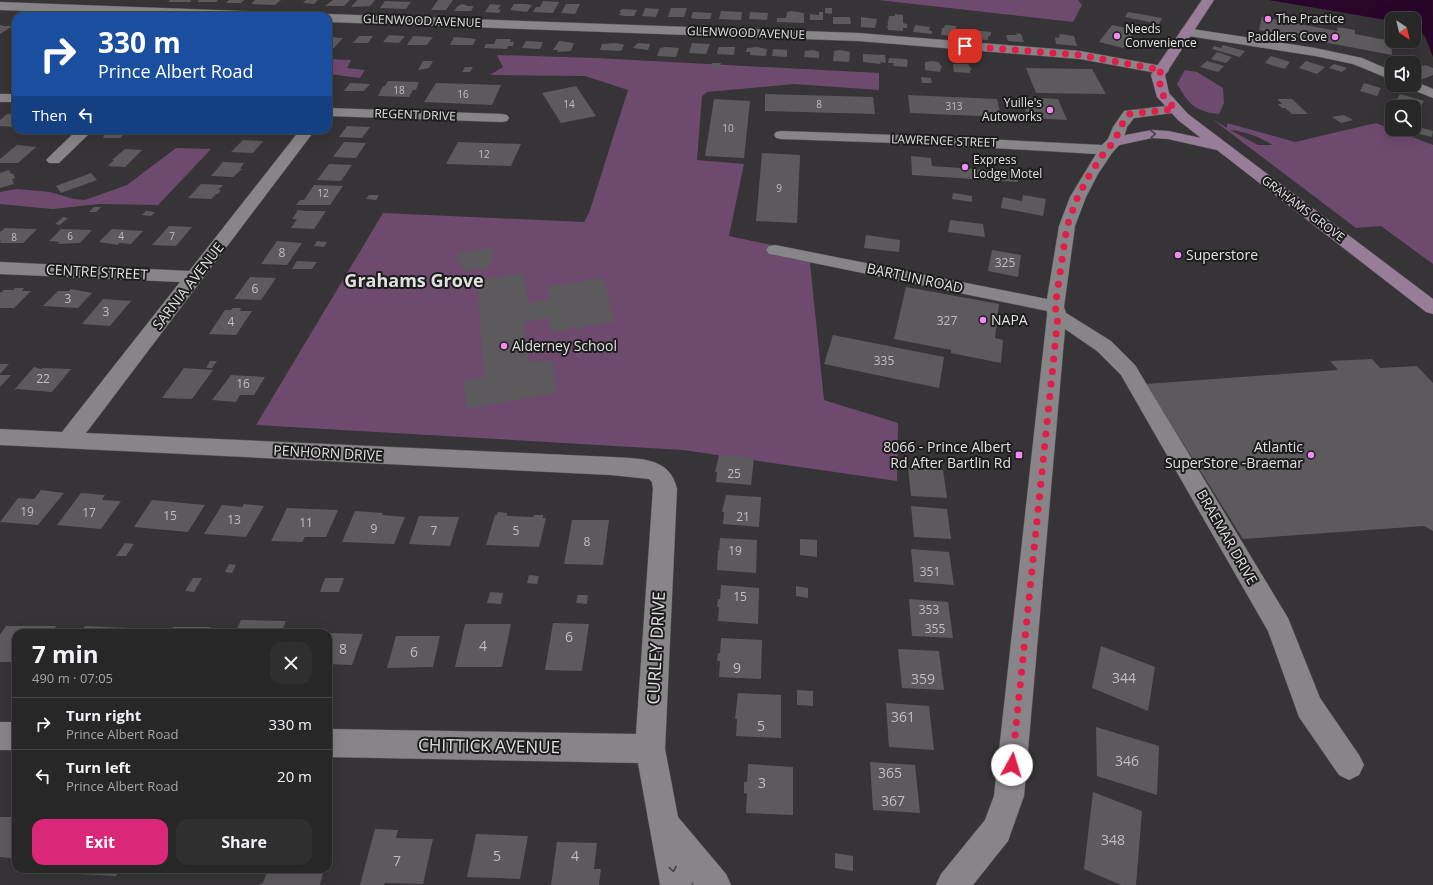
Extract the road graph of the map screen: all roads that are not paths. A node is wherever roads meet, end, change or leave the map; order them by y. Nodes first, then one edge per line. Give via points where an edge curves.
1 (1208, 0) edge
2 (0, 6) edge
3 (160, 12) edge
4 (332, 18) edge
5 (1186, 32) junction
6 (1162, 70) junction
7 (1385, 73) edge
8 (1421, 89) edge
9 (1433, 94) edge
10 (0, 98) edge
11 (12, 98) edge
12 (1175, 109) junction
13 (332, 112) edge
14 (502, 118) dead end
15 (82, 134) edge
16 (305, 134) edge
17 (781, 135) dead end
18 (1110, 146) junction
19 (1223, 148) junction
20 (54, 160) dead end
21 (775, 250) dead end
22 (0, 268) edge
23 (194, 277) junction
24 (1433, 308) edge
25 (1056, 312) junction
26 (0, 437) edge
27 (67, 441) junction
28 (656, 472) joint
29 (0, 736) edge
30 (12, 736) edge
31 (332, 743) edge
32 (650, 749) junction
33 (1349, 765) dead end
34 (665, 824) junction
35 (676, 885) edge
36 (715, 885) edge
37 (952, 885) edge

1 - 5 main road
2 - 3 street
4 - 6 street, GLENWOOD AVENUE via 858,37 1080,55
5 - 6 main road
5 - 7 street via 1350,59
6 - 12 main road, GRAHAMS GROVE via 1158,75 1162,94
8 - 9 street
10 - 11 street
12 - 18 street via 1129,114
12 - 19 main road, GRAHAMS GROVE
13 - 14 street, REGENT DRIVE
15 - 20 street
16 - 23 street, SARNIA AVENUE
17 - 18 street, LAWRENCE STREET
18 -> 19 main road via 1152,134 1168,135
18 - 25 street via 1078,196 1067,226
19 - 24 main road, GRAHAMS GROVE
21 - 25 street, BARTLIN ROAD
22 - 23 street, CENTRE STREET
23 - 27 street, SARNIA AVENUE
25 - 33 street, BRAEMAR DRIVE via 1114,352 1128,370 1279,626 1309,707
25 - 37 street via 1009,796 997,830
26 - 27 street, PENHORN DRIVE
27 - 28 street, PENHORN DRIVE via 559,464
28 - 32 street, CURLEY DRIVE via 663,480 665,489
29 - 30 street
31 - 32 street, CHITTICK AVENUE
32 - 34 street, CURLEY DRIVE
34 -> 35 street, CURLEY DRIVE
34 - 36 street, CURLEY DRIVE

